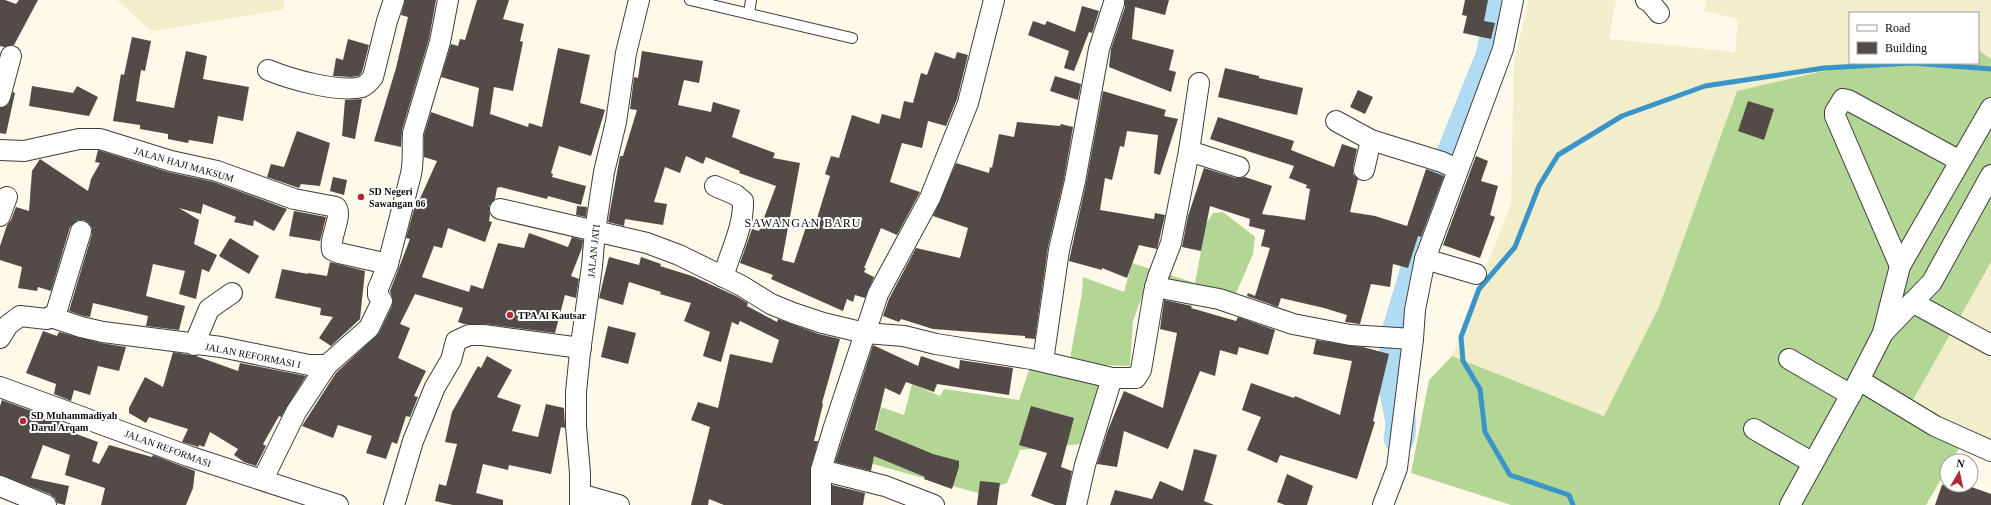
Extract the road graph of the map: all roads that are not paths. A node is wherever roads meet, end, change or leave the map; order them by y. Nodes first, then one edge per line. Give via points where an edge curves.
1 (394, 0) edge
2 (448, 0) edge
3 (640, 0) edge
4 (690, 0) edge
5 (751, 0) edge
6 (994, 0) edge
7 (1513, 0) edge
8 (1114, 3) dead end
9 (749, 14) junction
10 (852, 38) dead end
11 (11, 56) dead end
12 (268, 70) dead end
13 (1199, 83) dead end
14 (0, 97) edge
15 (1991, 108) edge
16 (1336, 121) dead end
17 (1372, 140) junction
18 (0, 150) edge
19 (1189, 151) junction
20 (1960, 161) junction
21 (1450, 166) junction
22 (1239, 167) dead end
23 (1364, 170) dead end
24 (1991, 175) edge
25 (715, 186) dead end
26 (500, 209) dead end
27 (81, 231) dead end
28 (595, 231) junction
29 (1425, 259) junction
30 (388, 264) junction
31 (1900, 266) junction
32 (1476, 274) dead end
33 (723, 277) junction
34 (1155, 287) junction
35 (232, 293) dead end
36 (1912, 302) junction
37 (51, 317) junction
38 (865, 333) junction
39 (1883, 333) junction
40 (0, 338) edge
41 (1401, 338) junction
42 (194, 345) junction
43 (1991, 345) edge
44 (581, 348) junction
45 (1789, 359) dead end
46 (1043, 361) junction
47 (327, 365) junction
48 (1112, 378) junction
49 (0, 387) edge
50 (1855, 388) junction
51 (1754, 429) dead end
52 (1991, 451) edge
53 (1813, 463) junction
54 (822, 470) junction
55 (263, 479) junction
56 (0, 486) edge
57 (580, 500) edge
58 (46, 505) edge
59 (338, 505) edge
60 (394, 505) edge
61 (619, 505) edge
62 (821, 505) edge
63 (934, 505) edge
64 (1076, 505) edge
65 (1383, 505) edge
66 (1790, 505) edge

1 - 12 street via 373,77 368,84 361,87 316,84 293,80
2 - 30 street via 440,42 414,133 414,162
3 - 28 street, JALAN JATI via 626,53
4 - 9 lane
5 - 9 lane
6 - 38 street via 968,103 930,198 878,294
7 - 21 street via 1503,49
8 - 46 street via 1099,49 1059,250
9 - 10 lane
11 - 14 street
13 - 19 street
15 - 20 street
16 - 17 street
17 - 21 street
17 - 23 street
18 - 30 street, JALAN HAJI MAKSUM via 24,151 79,139 100,139 171,161 217,171 294,200 336,207 338,213 331,242 332,250
19 - 22 street
19 - 34 street via 1171,243
20 - 31 street
20 - 31 street via 1843,99 1835,116
21 - 29 street
24 - 36 street via 1932,282
25 - 33 street via 743,201 741,221
26 - 28 street
27 - 37 street via 60,303 56,313
28 - 33 street via 647,243 679,254
28 - 44 street, JALAN JATI
29 - 32 street
29 - 41 street via 1415,310
30 - 47 street via 378,289 382,301 369,328
31 - 39 street
33 - 38 street via 793,314
34 - 41 street via 1219,300 1293,324 1350,335
34 - 48 street via 1141,370 1136,378
35 - 42 street via 209,309
36 - 39 street
36 - 43 street
37 - 40 street via 39,319 20,316 8,325
37 - 42 street, JALAN REFORMASI I via 103,332
38 - 46 street via 904,336 936,344
38 - 54 street via 832,430
39 - 50 street
41 - 65 street via 1397,468
42 - 47 street, JALAN REFORMASI I via 221,347 299,364
44 - 57 street, JALAN JATI via 576,392
44 - 60 street via 483,335 469,335 456,342 451,360 435,387 413,441
45 - 50 street
46 - 48 street
47 - 55 street via 296,412
48 - 64 street via 1084,465
49 - 55 street, JALAN REFORMASI via 188,456
50 - 52 street
50 - 53 street
51 - 53 street
53 - 66 street
54 - 62 street
54 - 63 street via 885,486
55 - 59 street, JALAN REFORMASI
56 - 58 street
57 - 61 street

